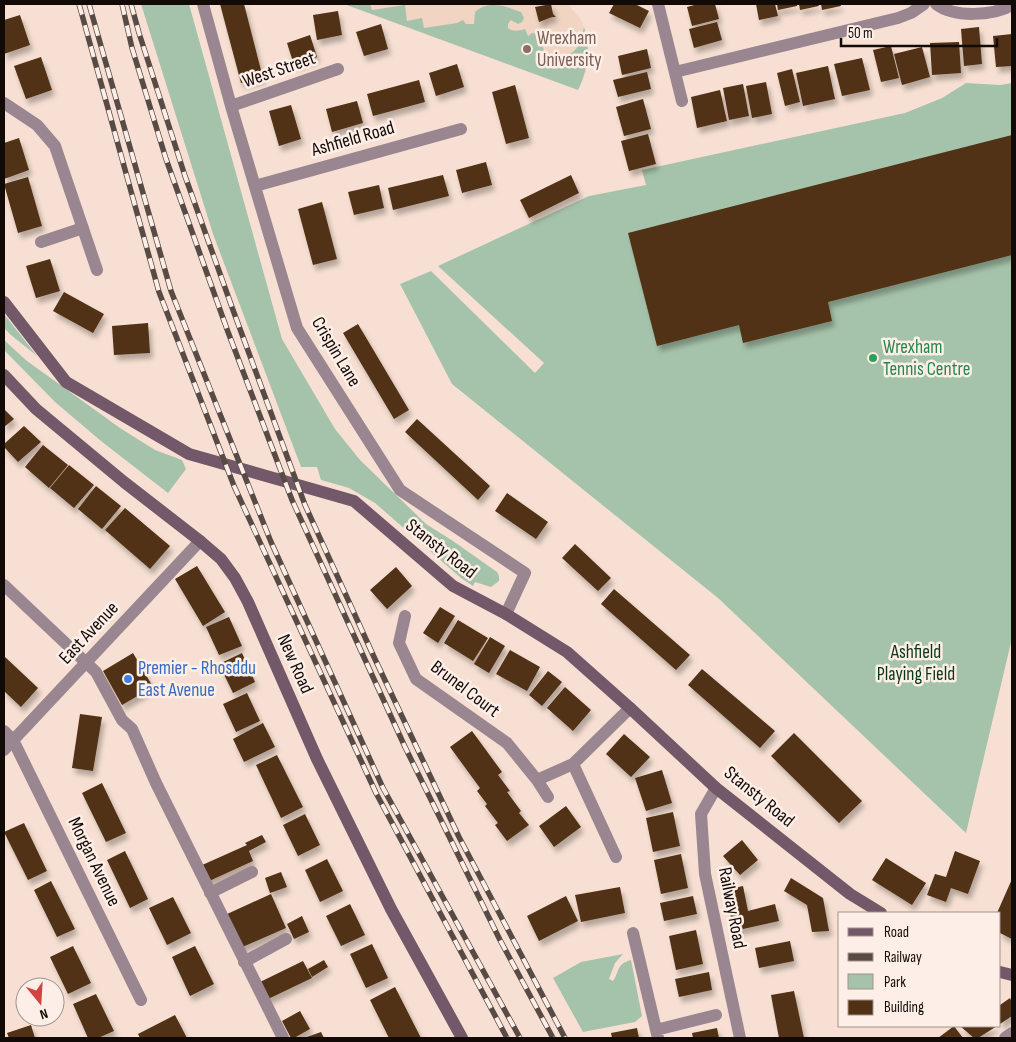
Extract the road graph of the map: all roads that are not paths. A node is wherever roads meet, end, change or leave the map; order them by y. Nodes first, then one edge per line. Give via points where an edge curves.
1 (203, 4) edge
2 (658, 4) edge
3 (924, 4) edge
4 (936, 4) edge
5 (1012, 5) edge
6 (338, 69) dead end
7 (675, 72) junction
8 (682, 101) dead end
9 (4, 103) edge
10 (231, 106) junction
11 (461, 128) dead end
12 (255, 186) junction
13 (83, 228) junction
14 (41, 242) dead end
15 (98, 270) dead end
16 (4, 302) edge
17 (4, 375) edge
18 (200, 541) junction
19 (4, 585) edge
20 (506, 614) junction
21 (405, 616) dead end
22 (86, 663) junction
23 (630, 708) junction
24 (8, 736) edge
25 (4, 750) edge
26 (573, 764) junction
27 (537, 780) junction
28 (716, 788) junction
29 (548, 796) dead end
30 (616, 858) dead end
31 (252, 872) dead end
32 (210, 893) junction
33 (879, 912) edge
34 (633, 933) dead end
35 (286, 939) dead end
36 (244, 962) junction
37 (141, 1000) dead end
38 (716, 1015) dead end
39 (1012, 1033) edge
40 (657, 1034) edge
41 (283, 1038) edge
42 (462, 1038) edge
43 (740, 1038) edge
44 (1005, 1038) edge

1 - 10 street, Crispin Lane
2 - 7 street
3 - 7 street via 898,18
4 - 5 street via 967,14 993,12
6 - 10 street, West Street
7 - 8 street
9 - 13 street via 37,125 55,146
10 - 12 street, Crispin Lane
11 - 12 street, Ashfield Road
12 - 20 street, Crispin Lane via 297,328 400,490 525,573
13 - 14 street
13 - 15 street
16 - 20 main road, Stansty Road via 66,382 189,454 354,501 453,586
17 - 18 main road, New Road via 36,409
18 - 22 street, East Avenue
18 - 42 main road, New Road via 221,559 248,602 325,776 391,909
19 - 22 street
20 - 23 main road, Stansty Road via 567,652
21 - 27 street, Brunel Court via 399,643 416,679 507,744
22 - 24 street, East Avenue
22 - 32 street via 96,672 122,720 134,732
23 - 26 street
23 - 28 main road, Stansty Road
24 - 25 street, East Avenue
24 - 37 street, Morgan Avenue
26 - 27 street
26 - 30 street
27 - 29 street, Brunel Court
28 - 33 main road, Stansty Road via 850,894
28 - 43 street, Railway Road via 701,814 705,874
31 - 32 street
32 - 36 street
34 - 40 street
35 - 36 street
36 - 41 street
38 - 40 street
39 - 44 street

